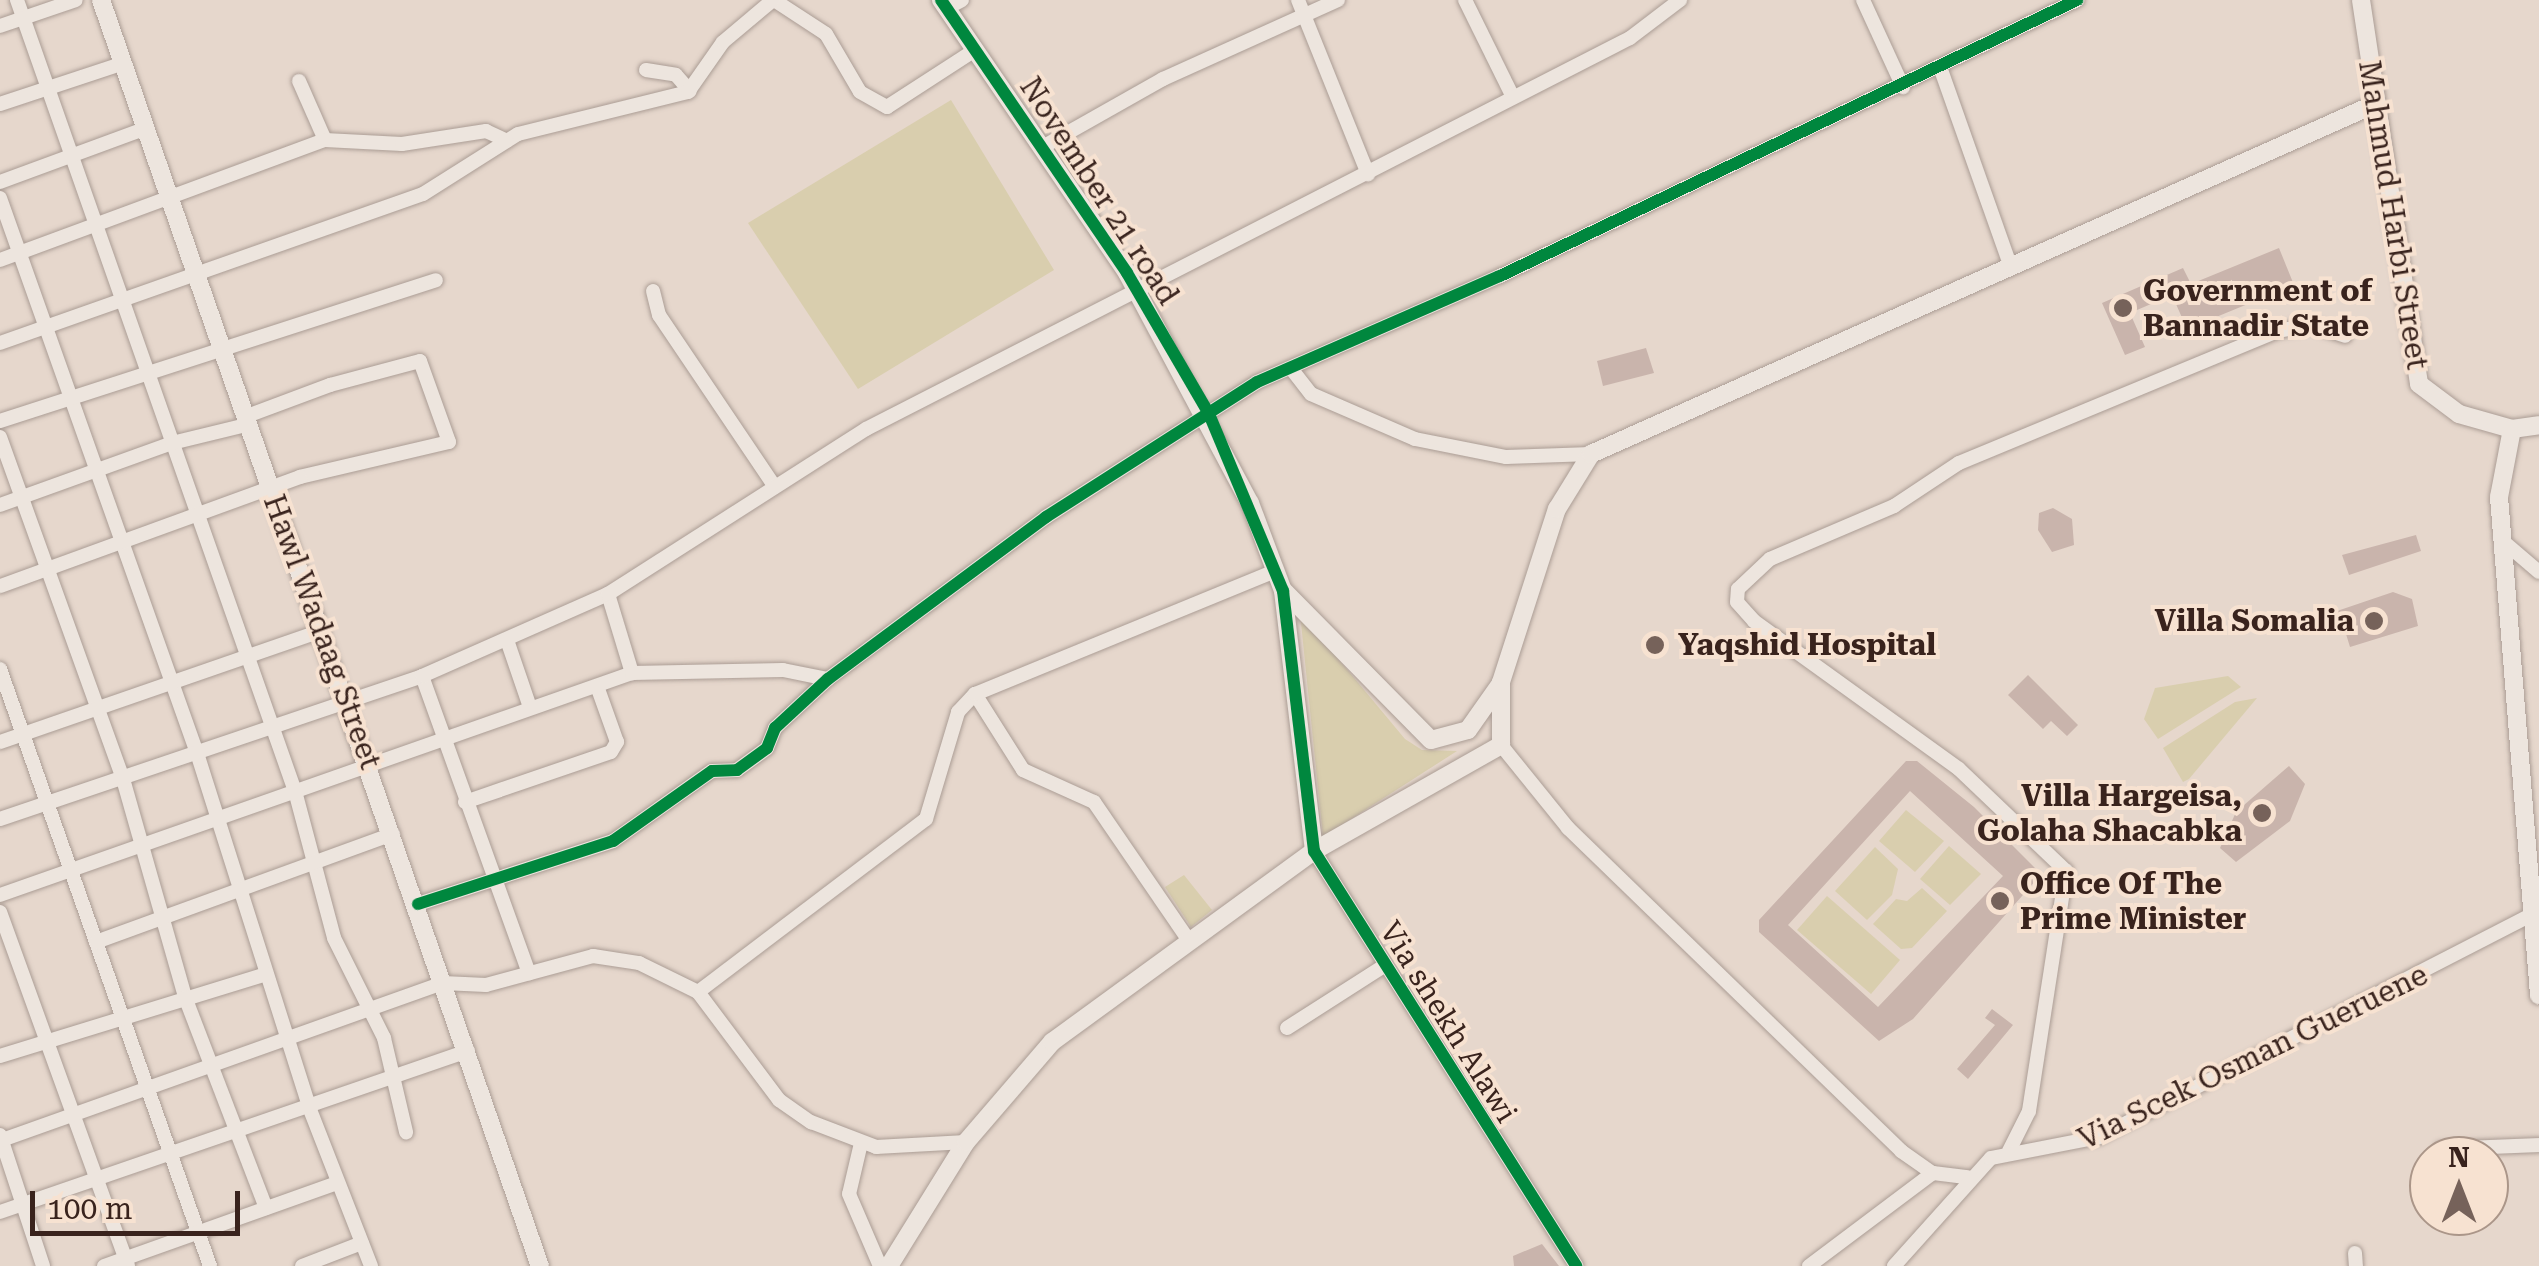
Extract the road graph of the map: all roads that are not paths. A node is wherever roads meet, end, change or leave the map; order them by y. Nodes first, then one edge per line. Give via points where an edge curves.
1 (17, 0) edge
2 (76, 0) edge
3 (102, 0) edge
4 (774, 0) edge
5 (1338, 0) edge
6 (1680, 0) edge
7 (1862, 0) edge
8 (2078, 0) edge
9 (2361, 0) edge
10 (1469, 2) edge
11 (950, 3) edge
12 (1301, 7) edge
13 (23, 18) junction
14 (0, 26) edge
15 (975, 50) junction
16 (121, 64) junction
17 (1940, 67) junction
18 (646, 70) dead end
19 (299, 81) dead end
20 (1903, 87) junction
21 (47, 88) junction
22 (690, 91) junction
23 (1512, 95) junction
24 (0, 104) edge
25 (2375, 104) junction
26 (147, 128) junction
27 (325, 140) junction
28 (507, 141) junction
29 (1041, 148) junction
30 (69, 157) junction
31 (1368, 174) junction
32 (0, 182) edge
33 (0, 198) edge
34 (172, 198) junction
35 (94, 224) junction
36 (19, 254) junction
37 (0, 260) edge
38 (2010, 262) junction
39 (199, 276) junction
40 (436, 280) dead end
41 (1136, 288) junction
42 (653, 291) dead end
43 (121, 298) junction
44 (44, 326) junction
45 (2345, 336) dead end
46 (0, 343) edge
47 (222, 344) junction
48 (146, 370) junction
49 (1293, 371) junction
50 (70, 396) junction
51 (1209, 414) junction
52 (247, 416) junction
53 (0, 420) edge
54 (2539, 426) edge
55 (2512, 429) junction
56 (0, 437) edge
57 (172, 443) junction
58 (1590, 454) junction
59 (95, 471) junction
60 (774, 487) junction
61 (268, 488) junction
62 (24, 497) junction
63 (0, 505) edge
64 (194, 514) junction
65 (2504, 542) junction
66 (121, 544) junction
67 (48, 571) junction
68 (1275, 571) junction
69 (2539, 572) edge
70 (0, 586) edge
71 (1283, 591) junction
72 (608, 594) junction
73 (323, 630) junction
74 (508, 640) junction
75 (247, 656) junction
76 (0, 669) edge
77 (632, 673) junction
78 (422, 676) junction
79 (828, 679) junction
80 (170, 681) junction
81 (1501, 682) junction
82 (597, 686) junction
83 (975, 694) junction
84 (348, 700) junction
85 (530, 707) junction
86 (97, 708) junction
87 (274, 728) junction
88 (26, 733) junction
89 (445, 736) junction
90 (0, 742) edge
91 (1501, 745) junction
92 (197, 753) junction
93 (372, 762) junction
94 (123, 779) junction
95 (295, 791) junction
96 (52, 802) junction
97 (465, 802) junction
98 (0, 819) edge
99 (220, 820) junction
100 (393, 834) junction
101 (144, 848) junction
102 (1314, 852) junction
103 (316, 858) junction
104 (74, 872) junction
105 (491, 875) junction
106 (242, 886) junction
107 (0, 896) edge
108 (2536, 902) edge
109 (418, 904) junction
110 (0, 912) edge
111 (168, 916) junction
112 (96, 942) junction
113 (1190, 942) junction
114 (1381, 968) junction
115 (529, 972) junction
116 (266, 974) junction
117 (443, 983) junction
118 (698, 992) junction
119 (2539, 995) edge
120 (185, 997) junction
121 (367, 1011) junction
122 (118, 1018) junction
123 (1286, 1028) dead end
124 (50, 1040) junction
125 (287, 1040) junction
126 (468, 1051) junction
127 (0, 1056) edge
128 (212, 1065) junction
129 (395, 1077) junction
130 (142, 1090) junction
131 (309, 1107) junction
132 (75, 1117) junction
133 (240, 1131) junction
134 (406, 1132) dead end
135 (1, 1137) edge
136 (966, 1142) junction
137 (862, 1143) junction
138 (2539, 1145) edge
139 (2509, 1146) edge
140 (2010, 1151) junction
141 (168, 1158) junction
142 (1933, 1173) junction
143 (1968, 1177) junction
144 (99, 1178) junction
145 (337, 1183) junction
146 (24, 1204) junction
147 (266, 1208) junction
148 (0, 1212) edge
149 (196, 1232) junction
150 (362, 1244) junction
151 (126, 1260) edge
152 (43, 1266) edge
153 (104, 1266) edge
154 (210, 1266) edge
155 (302, 1266) edge
156 (371, 1266) edge
157 (540, 1266) edge
158 (880, 1266) edge
159 (889, 1266) edge
160 (1576, 1266) edge
161 (1809, 1266) edge
162 (1894, 1266) edge

1 - 13 street
2 - 13 street
3 - 16 street, Hawl Wadaag Street
4 - 15 street via 826,34 860,92 887,107
4 - 22 street via 723,42
5 - 12 street
6 - 23 street via 1630,38
7 - 20 street
8 - 17 street
9 - 25 street, Mahmud Harbi Street
10 - 23 street
11 - 15 street, November 21 road
12 - 29 street
12 - 31 street
13 - 14 street
13 - 21 street
15 - 29 street, November 21 road
16 - 21 street
16 - 26 street, Hawl Wadaag Street
17 - 20 street
17 - 38 street
18 - 22 street via 676,75
19 - 27 street
20 - 49 street via 1500,276 1390,318
21 - 24 street
21 - 30 street
22 - 28 street via 550,123
23 - 31 street
25 - 38 street
25 - 55 street, Mahmud Harbi Street via 2404,323 2419,384 2432,400
26 - 30 street
26 - 34 street, Hawl Wadaag Street
27 - 28 street via 402,144 486,131
27 - 34 street
28 - 39 street via 423,194
29 - 41 street, November 21 road
30 - 32 street
30 - 35 street
31 - 41 street
33 - 36 street
34 - 35 street
34 - 39 street, Hawl Wadaag Street
35 - 36 street
35 - 43 street
36 - 37 street
36 - 44 street
38 - 58 street
39 - 43 street
39 - 47 street, Hawl Wadaag Street
40 - 47 street
41 - 51 street, November 21 road
41 - 60 street via 866,428
42 - 60 street via 659,315
43 - 44 street
43 - 48 street
44 - 46 street
44 - 50 street
45 - 140 street via 2312,324 2277,331 1959,463 1894,506 1770,560 1738,589 1737,602 1754,621 1959,769 2066,870 2029,1112
47 - 48 street
47 - 52 street, Hawl Wadaag Street
48 - 50 street
48 - 57 street
49 - 51 street via 1257,382
49 - 58 street via 1312,394 1415,438 1506,457
50 - 53 street
50 - 59 street
51 - 68 street, November 21 road
51 - 79 street via 1046,517
52 - 57 street via 242,426
52 - 61 street, Hawl Wadaag Street
52 - 61 street via 420,361 434,386 449,442 355,460
54 - 55 street
55 - 65 street via 2498,497
56 - 62 street
57 - 59 street
57 - 64 street
58 - 81 street via 1557,508
59 - 62 street
59 - 66 street
60 - 72 street
61 - 64 street
61 - 73 street, Hawl Wadaag Street
62 - 63 street
62 - 67 street
64 - 66 street
64 - 75 street
65 - 69 street
65 - 108 street
66 - 67 street
66 - 80 street
67 - 70 street
67 - 86 street
68 - 71 street, November 21 road
68 - 83 street
71 - 81 street via 1432,740 1468,730
71 - 102 street
72 - 74 street
72 - 77 street
73 - 75 street
73 - 84 street, Hawl Wadaag Street
74 - 78 street
74 - 85 street
75 - 80 street
75 - 87 street
76 - 88 street
77 - 79 street via 782,670
77 - 82 street
78 - 84 street
78 - 89 street
79 - 105 street via 775,728 768,748 737,770 712,771 612,841
80 - 86 street
80 - 92 street
81 - 91 street
82 - 85 street
82 - 97 street via 618,742 611,752
83 - 113 street via 1023,770 1094,802
83 - 118 street via 958,712 926,820
84 - 87 street
84 - 93 street, Hawl Wadaag Street
85 - 89 street
86 - 88 street
86 - 94 street
87 - 92 street
87 - 95 street
88 - 90 street
88 - 96 street
89 - 93 street
89 - 97 street
91 - 102 street
91 - 142 street via 1653,914
92 - 94 street
92 - 99 street
93 - 95 street
93 - 100 street, Hawl Wadaag Street
94 - 96 street
94 - 101 street
95 - 99 street
95 - 103 street
96 - 98 street
96 - 104 street
97 - 105 street
99 - 101 street
99 - 106 street
100 - 103 street
100 - 109 street, Hawl Wadaag Street
101 - 104 street
101 - 111 street
102 - 113 street
102 - 114 street, Via shekh Alawi
103 - 106 street
103 - 121 street via 334,938
104 - 107 street
104 - 112 street
105 - 109 street
105 - 115 street
106 - 111 street
106 - 116 street
108 - 119 street
108 - 140 street, Via Scek Osman Gueruene via 2099,1137 2069,1148
109 - 117 street, Hawl Wadaag Street
110 - 124 street
111 - 112 street
111 - 120 street
112 - 122 street
113 - 136 street via 1052,1042
114 - 123 street
114 - 160 street, Via shekh Alawi
115 - 117 street via 462,989
115 - 118 street via 619,956
116 - 120 street
116 - 125 street
117 - 121 street
117 - 126 street, Hawl Wadaag Street
118 - 137 street via 779,1100
120 - 122 street
120 - 128 street
121 - 125 street
121 - 129 street
122 - 124 street
122 - 130 street
124 - 127 street
124 - 132 street
125 - 128 street
125 - 131 street
126 - 129 street
126 - 157 street, Hawl Wadaag Street
128 - 130 street
128 - 133 street
129 - 131 street
129 - 134 street
130 - 132 street
130 - 141 street
131 - 133 street
131 - 145 street
132 - 135 street
132 - 144 street
133 - 141 street
133 - 147 street
135 - 146 street
136 - 137 street via 900,1149
136 - 159 street
137 - 158 street via 849,1194
138 - 139 street
140 - 143 street, Via Scek Osman Gueruene
141 - 144 street
141 - 149 street
142 - 143 street
142 - 161 street
143 - 162 street, Via Scek Osman Gueruene
144 - 146 street
144 - 151 street
145 - 147 street
145 - 150 street
146 - 148 street
146 - 152 street
147 - 149 street
149 - 151 street
149 - 154 street
150 - 155 street
150 - 156 street
151 - 153 street

